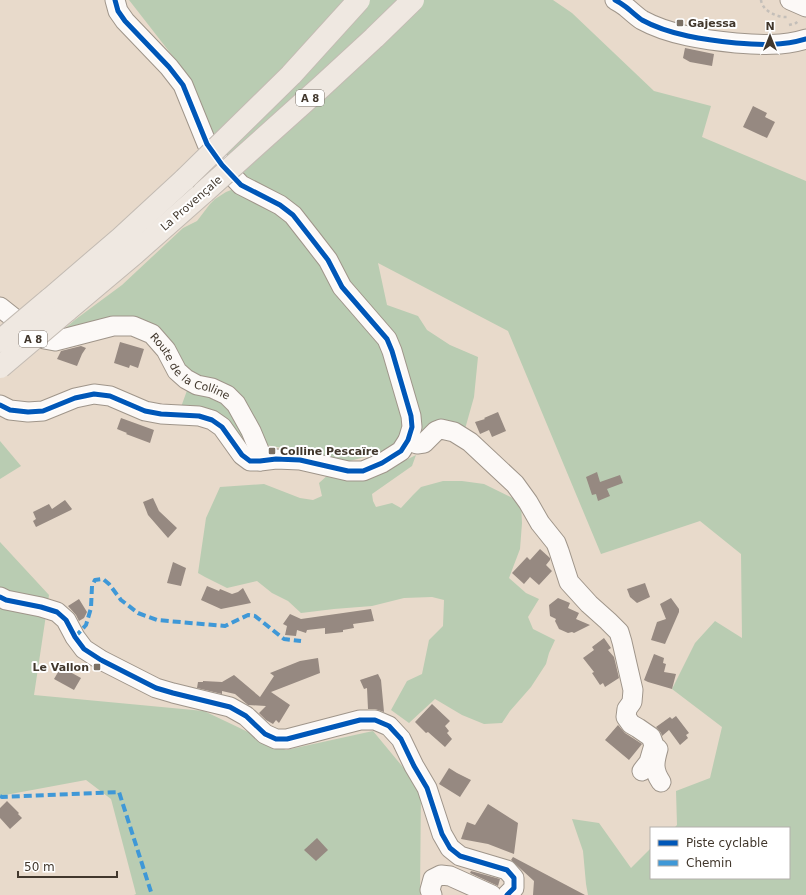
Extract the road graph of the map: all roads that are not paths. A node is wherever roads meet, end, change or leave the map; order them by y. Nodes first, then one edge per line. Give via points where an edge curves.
1 (115, 0) edge
2 (359, 0) edge
3 (413, 0) edge
4 (615, 0) edge
5 (805, 42) edge
6 (58, 305) junction
7 (0, 307) edge
8 (0, 341) edge
9 (0, 367) edge
10 (0, 405) edge
11 (408, 440) junction
12 (260, 461) junction
13 (0, 597) edge
14 (654, 745) junction
15 (642, 771) dead end
16 (661, 782) dead end
17 (432, 895) edge
18 (492, 895) edge
19 (507, 895) edge

1 - 11 street via 125,21 183,85 207,144 222,165 241,185 280,205 293,215 328,260 342,287 386,339 392,351 411,416 412,427
2 - 6 highway, La Provençale / A 8, bridge via 291,75 121,238
3 - 6 highway, La Provençale / A 8, bridge via 322,86 135,253
4 - 5 street via 646,22 694,38 757,44
6 - 8 highway, La Provençale / A 8, bridge
6 - 9 highway, La Provençale / A 8, bridge
7 - 12 street, Route de la Colline via 39,338 55,341 113,326 133,326 152,334 166,350 178,372 186,379 227,395 236,404 259,450
10 - 12 street via 10,410 28,412 44,410 94,394 110,396 161,414 199,416 212,420 222,427 242,455 250,460
11 - 12 street via 401,451 363,471 348,471 300,460
11 - 14 street via 416,444 424,443 441,429 454,432 470,442 515,484 556,543 569,582 619,632 633,690 632,702 627,709 626,717 631,724 650,737
13 - 19 street via 57,612 66,620 84,649 101,660 156,688 230,707 246,716 265,734 276,739 360,720 375,720 389,726 401,738 427,788 442,834 450,848 460,856 507,870 514,878 514,888
14 - 15 street via 649,762
14 - 16 street via 659,748 655,774
17 - 18 street via 430,890 433,879 441,875 450,876

